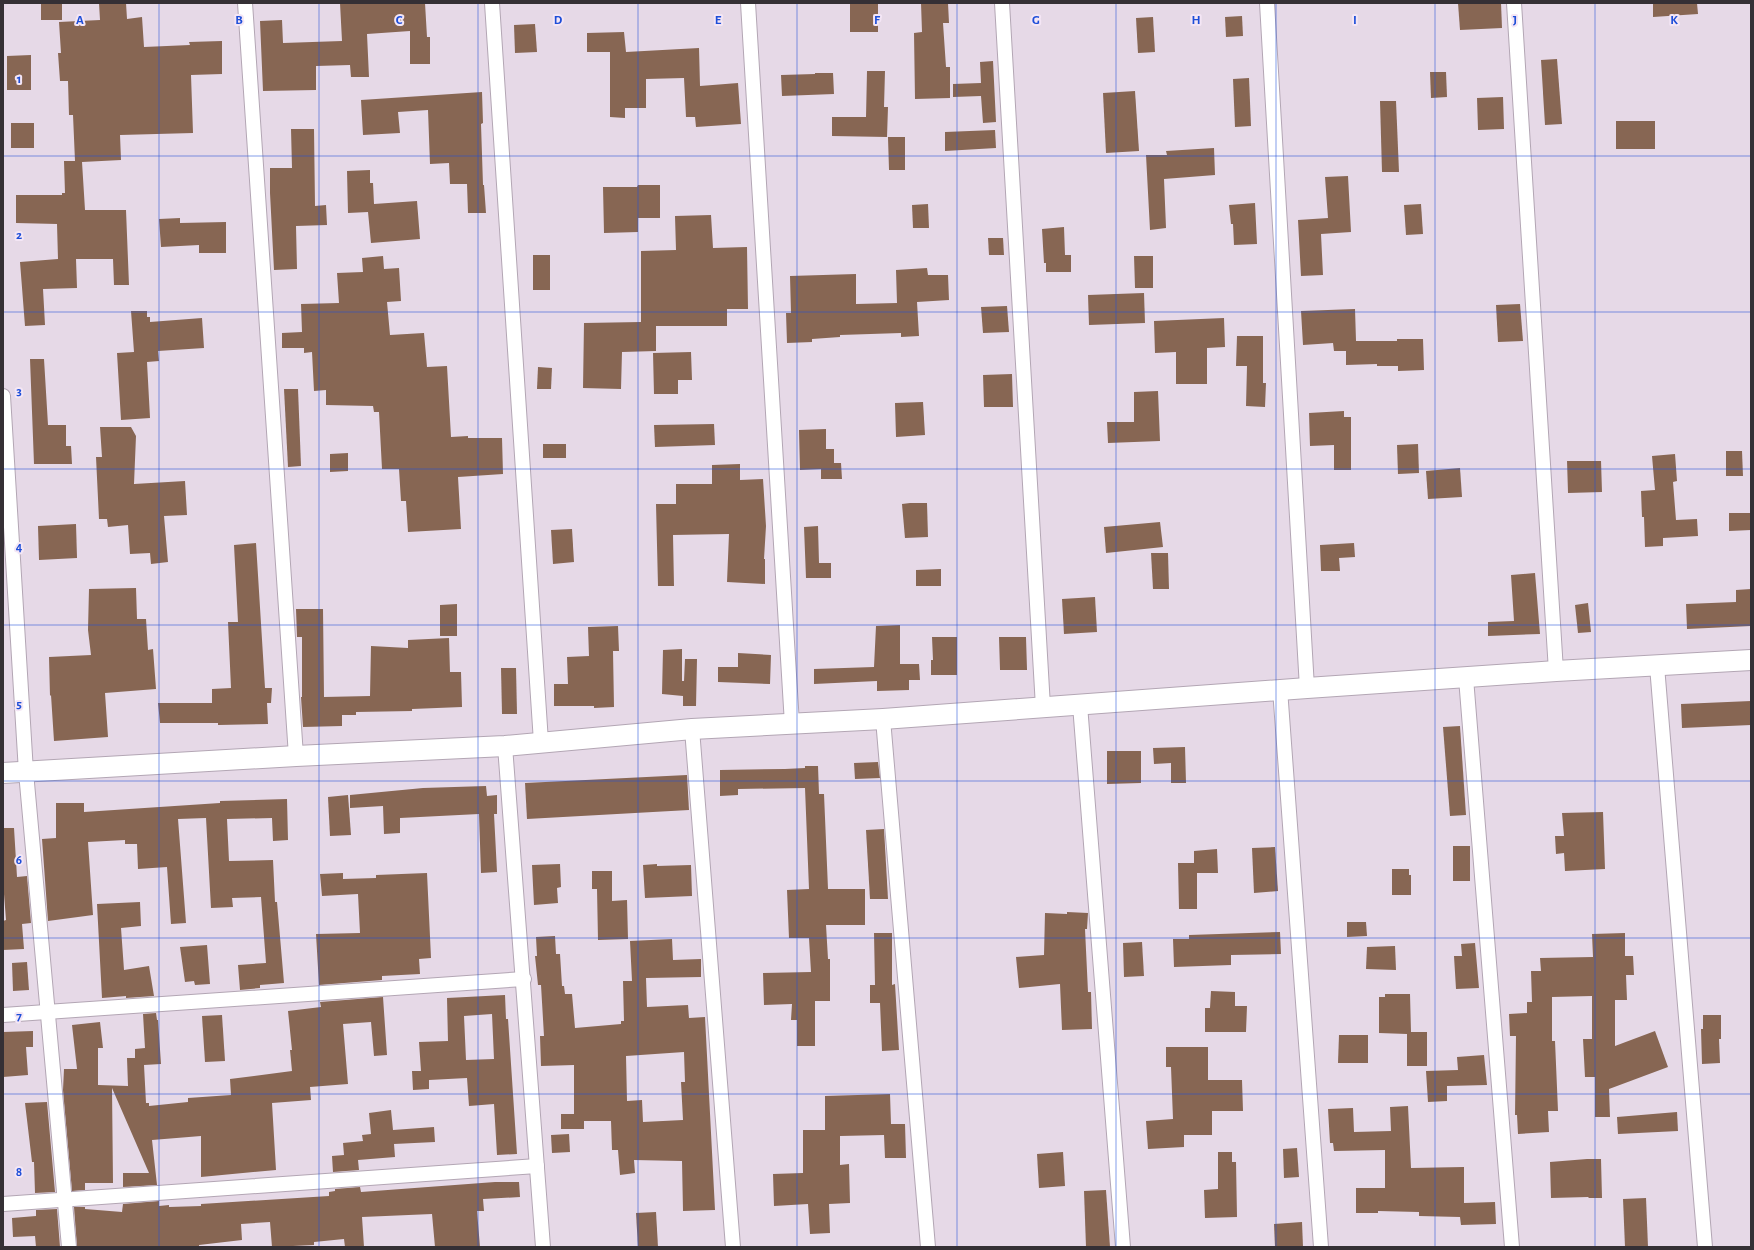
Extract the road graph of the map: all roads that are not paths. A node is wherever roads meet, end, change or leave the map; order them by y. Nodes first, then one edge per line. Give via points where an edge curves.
1 (245, 3) edge
2 (492, 3) edge
3 (748, 3) edge
4 (1002, 3) edge
5 (1267, 3) edge
6 (1514, 3) edge
7 (3, 396) edge
8 (1751, 660) edge
9 (1657, 666) junction
10 (1556, 671) junction
11 (1466, 678) junction
12 (1307, 688) junction
13 (1280, 690) junction
14 (1080, 705) junction
15 (1043, 708) junction
16 (884, 719) junction
17 (792, 724) junction
18 (692, 729) junction
19 (541, 742) junction
20 (505, 746) junction
21 (296, 756) junction
22 (26, 772) junction
23 (3, 773) edge
24 (524, 979) junction
25 (47, 1012) junction
26 (3, 1015) edge
27 (537, 1166) junction
28 (65, 1200) junction
29 (3, 1204) edge
30 (70, 1247) edge
31 (543, 1247) edge
32 (733, 1247) edge
33 (928, 1247) edge
34 (1122, 1247) edge
35 (1321, 1247) edge
36 (1512, 1247) edge
37 (1705, 1247) edge

1 - 21 street
2 - 19 street
3 - 17 street
4 - 15 street
5 - 12 street
6 - 10 street
7 - 22 street
8 - 9 main road
9 - 10 main road
9 - 37 street
10 - 11 main road
11 - 12 main road
11 - 36 street
12 - 13 main road
13 - 14 main road
13 - 35 street
14 - 15 main road
14 - 34 street
15 - 16 main road
16 - 17 main road
16 - 33 street
17 - 18 main road
18 - 19 main road
18 - 32 street
19 - 20 main road
20 - 21 main road
20 - 24 street
21 - 22 main road
22 - 23 main road
22 - 25 street
24 - 25 street
24 - 27 street
25 - 26 street
25 - 28 street
27 - 28 street
27 - 31 street
28 - 29 street
28 - 30 street

